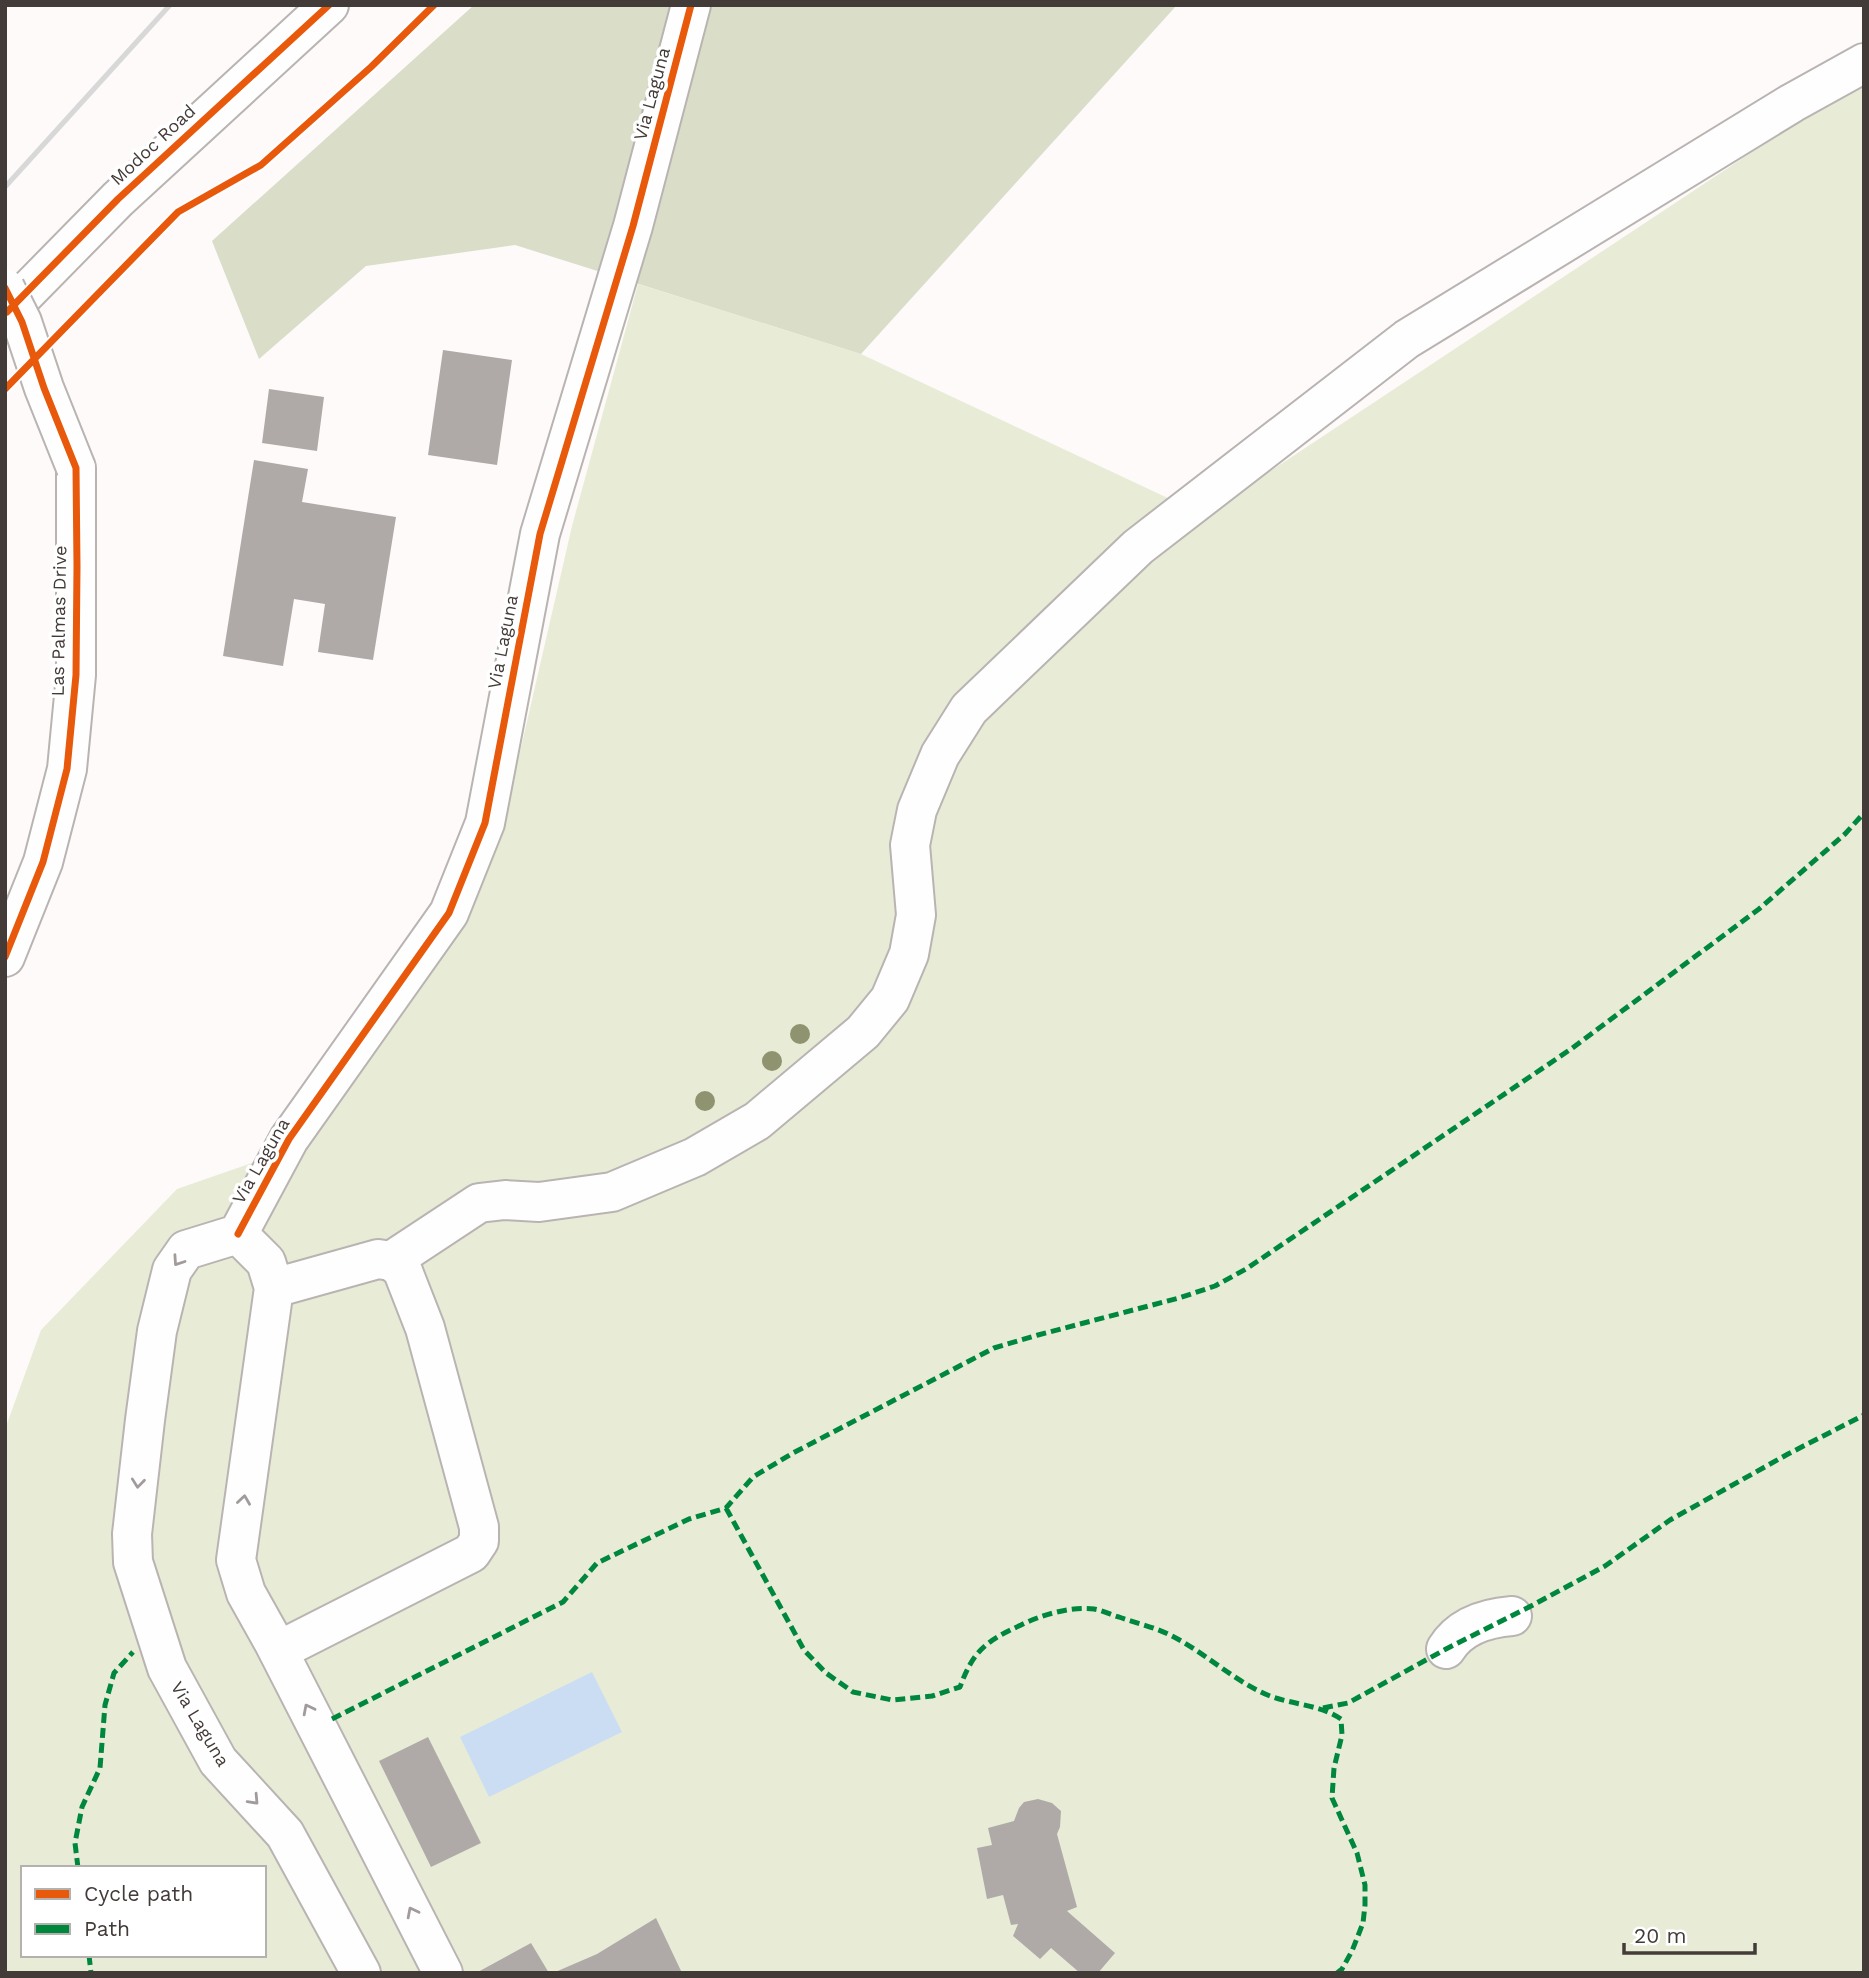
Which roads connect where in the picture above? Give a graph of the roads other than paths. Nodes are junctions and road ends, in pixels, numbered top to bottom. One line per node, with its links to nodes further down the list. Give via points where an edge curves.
1 (329, 5): 5 (street, Modoc Road, via 118,199)
2 (691, 5): 7 (street, Via Laguna, via 633,226 540,534 485,823 449,914 289,1139)
3 (1864, 63): 8 (street, via 1407,339 1139,547 969,709 940,755 917,810 909,845 916,915 909,954 890,999 863,1032 757,1121 695,1157 612,1192 539,1202 479,1203)
4 (5, 288): 6 (street, Las Palmas Drive, bridge, via 76,468 76,675 67,769 43,863)
5 (5, 314)
6 (5, 957)
7 (238, 1234): 9 (street, via 266,1262); 13 (street, Via Laguna, one-way to 13, via 186,1250 172,1270 157,1331 145,1420 133,1562 167,1668 205,1738 218,1761 285,1834)
8 (391, 1261): 9 (street, via 378,1259); 12 (street, via 402,1269 425,1328 479,1541 471,1553)
9 (274, 1288): 12 (street, one-way to 9, via 246,1593 236,1560)
10 (1512, 1616): 11 (street, via 1491,1618 1465,1630)
11 (1446, 1649)
12 (278, 1651): 14 (street, one-way to 12)
13 (361, 1973)
14 (443, 1973)

